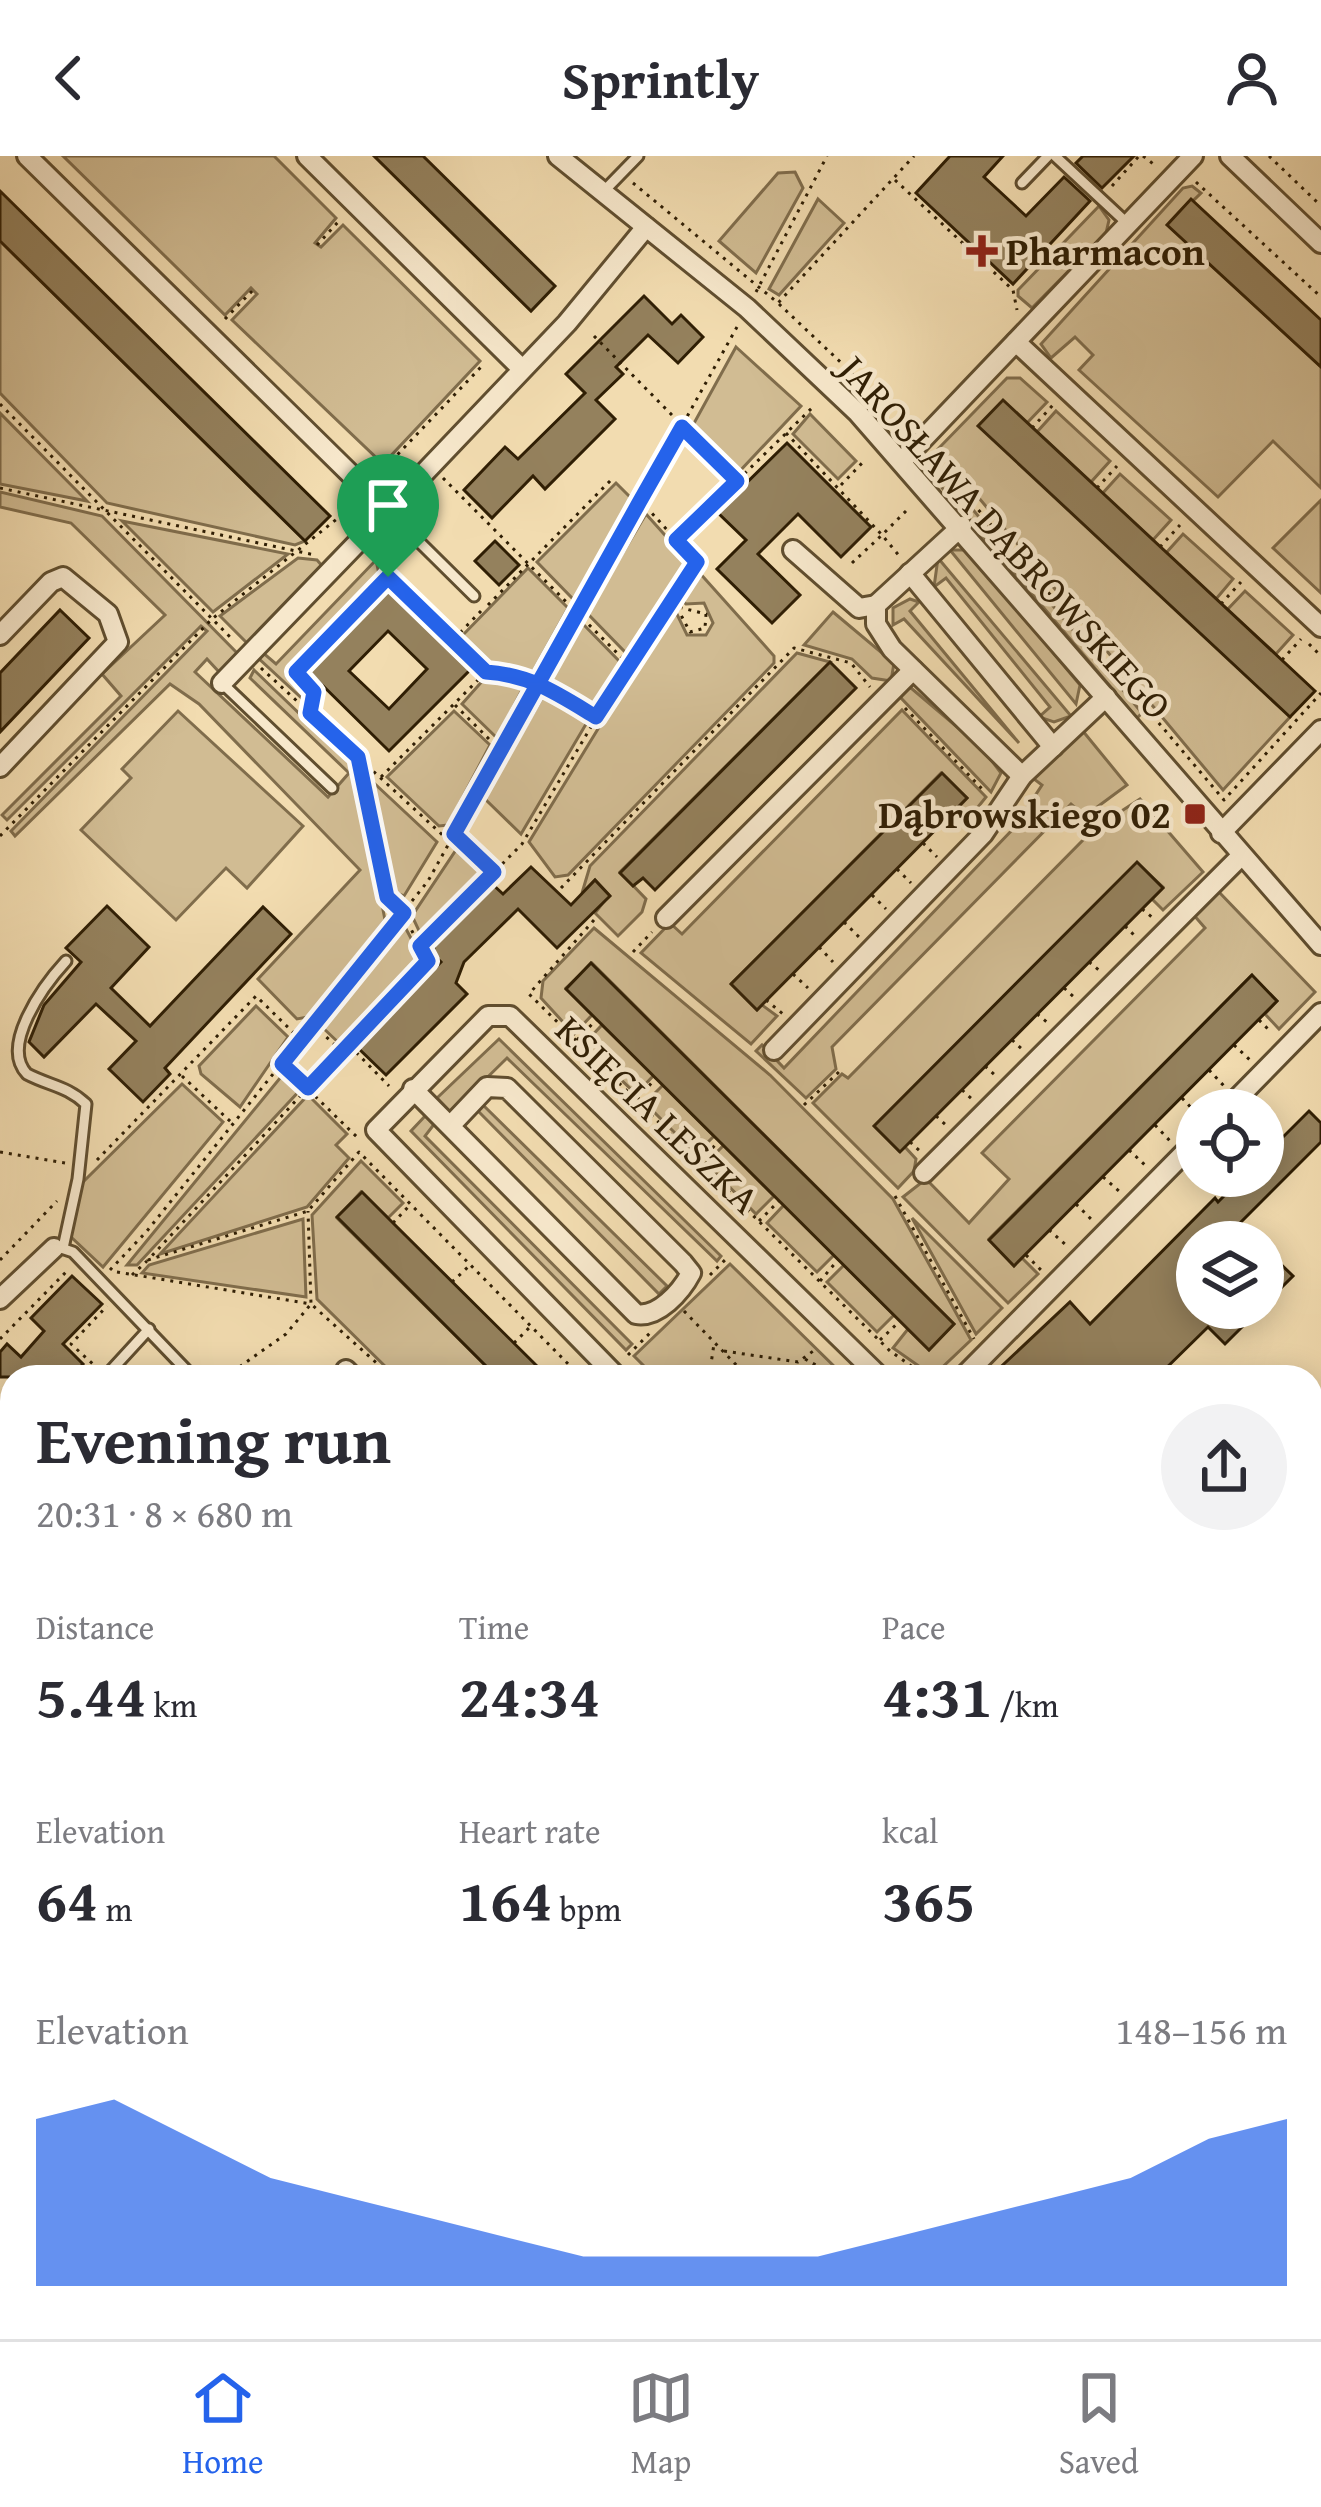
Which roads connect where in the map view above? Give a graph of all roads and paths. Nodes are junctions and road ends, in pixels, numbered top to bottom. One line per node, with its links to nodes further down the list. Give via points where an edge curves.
1 (27, 156): 56 (street)
2 (308, 156): 34 (street)
3 (558, 156): 17 (street, JAROSŁAWA DĄBROWSKIEGO)
4 (638, 156): 13 (lane)
5 (827, 156): 24 (path)
6 (914, 156): 14 (path)
7 (1052, 156): 15 (lane); 20 (lane)
8 (1141, 156): 12 (path); 16 (path)
9 (1230, 156): 22 (street)
10 (1269, 156): 18 (path)
11 (1191, 166): 20 (street); 26 (path)
12 (1162, 171)
13 (621, 173): 17 (lane); 24 (path)
14 (893, 178): 27 (path); 29 (path, via 1013,290)
15 (1022, 183)
16 (1109, 189)
17 (603, 192): 21 (street, JAROSŁAWA DĄBROWSKIEGO)
18 (1317, 202)
19 (339, 221): 23 (path)
20 (1128, 224): 32 (street)
21 (646, 227): 28 (street, JAROSŁAWA DĄBROWSKIEGO); 34 (street)
22 (1321, 243)
23 (317, 244)
24 (760, 284): 27 (path); 28 (path)
25 (254, 290): 30 (path)
26 (1321, 297)
27 (778, 303): 40 (path)
28 (747, 308): 38 (path); 44 (street, JAROSŁAWA DĄBROWSKIEGO)
29 (1018, 314)
30 (218, 327)
31 (595, 336): 38 (path)
32 (1016, 342): 44 (street); 78 (street)
33 (481, 367): 48 (path)
34 (522, 370): 56 (street)
35 (0, 404): 55 (path)
36 (813, 407): 41 (path)
37 (1061, 410): 39 (path, via 1054,404)
38 (682, 427): 49 (path); 53 (path)
39 (1032, 428)
40 (912, 430)
41 (786, 434): 49 (path); 50 (path)
42 (929, 452): 89 (path, via 1224,800)
43 (865, 460): 50 (path)
44 (903, 460): 58 (street, JAROSŁAWA DĄBROWSKIEGO)
45 (1119, 464): 52 (path)
46 (435, 470): 66 (path)
47 (612, 479): 66 (path)
48 (373, 481)
49 (737, 481): 61 (path)
50 (838, 487): 59 (path)
51 (0, 488): 55 (path)
52 (1097, 488)
53 (640, 500): 61 (path); 76 (path)
54 (908, 508): 59 (path)
55 (104, 509): 64 (path); 77 (path)
56 (388, 511): 60 (street); 71 (lane)
57 (1181, 524): 62 (path)
58 (962, 526): 68 (street); 90 (street, JAROSŁAWA DĄBROWSKIEGO)
59 (882, 535): 67 (path)
60 (364, 538): 64 (path, via 357,530 365,511 357,502); 69 (path, via 387,562); 81 (street)
61 (676, 540): 72 (path, via 697,562)
62 (1160, 547)
63 (793, 550): 74 (street, via 859,608)
64 (299, 551): 65 (path); 77 (path)
65 (328, 558)
66 (529, 563): 76 (path); 80 (path)
67 (851, 563)
68 (910, 573): 74 (street); 97 (street)
69 (388, 577): 80 (path); 94 (path, via 296,672 314,692)
70 (1242, 580): 73 (path)
71 (474, 596)
72 (672, 599): 75 (path); 84 (path)
73 (1221, 604)
74 (877, 605): 85 (street, via 876,624)
75 (682, 608): 75 (path, via 691,632 705,628 706,614)
76 (578, 611): 84 (path); 87 (path)
77 (212, 619): 81 (path); 109 (path)
78 (1321, 627)
79 (0, 634): 100 (street, via 63,577 108,614 118,643)
80 (453, 640): 86 (path)
81 (249, 656): 88 (street); 94 (path)
82 (1321, 656): 83 (path, via 1303,638)
83 (1282, 660)
84 (628, 664): 95 (path)
85 (913, 670): 101 (street); 122 (street)
86 (486, 672): 87 (path); 93 (path)
87 (539, 682): 95 (path); 98 (path)
88 (222, 683): 103 (lane)
89 (1321, 693)
90 (1106, 697): 97 (street); 107 (street, JAROSŁAWA DĄBROWSKIEGO)
91 (896, 698): 104 (path)
92 (868, 702): 117 (path, via 870,684 851,663 794,648)
93 (454, 704): 98 (path); 102 (path)
94 (310, 713): 99 (path)
95 (596, 717): 115 (path, via 522,844)
96 (1321, 730): 107 (street)
97 (1053, 747): 101 (street)
98 (501, 751): 108 (path)
99 (358, 757): 102 (path); 121 (path, via 387,897)
100 (0, 767)
101 (1022, 776): 155 (street, via 983,834)
102 (380, 778): 110 (path)
103 (332, 788)
104 (991, 798)
105 (949, 816): 106 (path)
106 (964, 832)
107 (1221, 833): 112 (street, JAROSŁAWA DĄBROWSKIEGO)
108 (454, 834): 110 (path); 115 (path)
109 (0, 836)
110 (450, 842): 121 (path)
111 (923, 843): 113 (path)
112 (1240, 856): 129 (street, JAROSŁAWA DĄBROWSKIEGO); 186 (street)
113 (938, 858)
114 (897, 869): 116 (path)
115 (494, 872): 130 (path)
116 (913, 884)
117 (561, 888)
118 (872, 895): 120 (path)
119 (1142, 909): 125 (path)
120 (887, 911)
121 (404, 913): 130 (path); 147 (path)
122 (666, 918): 132 (path)
123 (594, 920): 152 (path, via 529,994)
124 (844, 922): 127 (path)
125 (1158, 924)
126 (1125, 926): 128 (path)
127 (861, 938)
128 (1140, 941)
129 (1321, 945)
130 (420, 946): 153 (path, via 428,961)
131 (819, 947): 135 (path)
132 (633, 952)
133 (66, 962): 184 (lane, via 10,1022 8,1042 23,1073 68,1087 86,1104)
134 (1089, 962): 137 (path)
135 (835, 964)
136 (793, 974): 139 (path)
137 (1105, 976)
138 (1064, 988): 141 (path)
139 (810, 989)
140 (766, 1000): 144 (path)
141 (1080, 1002)
142 (1321, 1013): 166 (street)
143 (1037, 1014): 148 (path)
144 (784, 1015)
145 (597, 1019): 152 (path)
146 (1259, 1020): 149 (path)
147 (314, 1024): 150 (path); 156 (path)
148 (1054, 1029)
149 (1276, 1037)
150 (301, 1040): 159 (path); 162 (path, via 256,996)
151 (1012, 1040): 157 (path)
152 (576, 1041): 169 (path)
153 (349, 1044): 156 (path); 167 (path)
154 (1234, 1045): 158 (path)
155 (774, 1050)
156 (342, 1051): 164 (path)
157 (1028, 1054)
158 (1251, 1062)
159 (282, 1064): 164 (path); 173 (path)
160 (841, 1070): 170 (path)
161 (1209, 1070): 165 (path)
162 (180, 1074): 173 (path); 184 (path, via 90,1167)
163 (656, 1078): 169 (path)
164 (308, 1088): 181 (path, via 365,1146); 203 (path)
165 (1226, 1088)
166 (1247, 1089)
167 (404, 1090): 175 (street); 232 (street, KSIĘCIA LESZKA, via 376,1130); 236 (street, KSIĘCIA LESZKA, via 488,1016 510,1016)
168 (962, 1090): 171 (path)
169 (636, 1100): 183 (path)
170 (805, 1105)
171 (978, 1105)
172 (936, 1116): 176 (path)
173 (233, 1124): 208 (path, via 109,1271)
174 (1155, 1125): 178 (path)
175 (450, 1126): 175 (street, via 636,1314 653,1313 685,1284 691,1273 683,1263 507,1088 487,1087)
176 (951, 1131)
177 (719, 1141): 183 (path)
178 (1172, 1142)
179 (1129, 1150): 185 (path)
180 (0, 1152): 184 (path)
181 (359, 1152): 193 (path); 194 (path)
182 (1176, 1161): 238 (street)
183 (699, 1162): 195 (path)
184 (80, 1165): 188 (lane)
185 (1147, 1167)
186 (924, 1173)
187 (1103, 1177): 189 (path)
188 (78, 1179): 200 (lane); 202 (path)
189 (1121, 1193)
190 (895, 1196): 220 (path)
191 (779, 1201): 195 (path)
192 (1076, 1204): 196 (path)
193 (411, 1205): 197 (path); 205 (path)
194 (308, 1211): 203 (path); 213 (path)
195 (759, 1221): 209 (path)
196 (1094, 1221)
197 (393, 1223)
198 (1049, 1230): 199 (path)
199 (1068, 1247)
200 (59, 1248): 211 (street); 217 (lane)
201 (1025, 1255): 207 (path)
202 (0, 1260)
203 (148, 1260): 208 (path)
204 (838, 1260): 209 (path)
205 (470, 1265): 210 (path); 216 (path)
206 (72, 1266): 218 (path)
207 (1043, 1272)
208 (132, 1275): 213 (path)
209 (820, 1281): 219 (path)
210 (452, 1282)
211 (0, 1299)
212 (110, 1303): 226 (path, via 71,1344)
213 (311, 1304): 229 (path); 230 (path)
214 (679, 1306): 221 (path)
215 (900, 1321): 219 (path)
216 (530, 1327): 222 (path); 231 (path)
217 (149, 1329): 227 (lane); 228 (lane)
218 (0, 1340)
219 (880, 1340): 237 (path)
220 (975, 1340)
221 (714, 1342): 224 (path); 233 (path)
222 (514, 1343)
223 (816, 1348): 225 (path)
224 (722, 1351): 225 (path); 234 (path)
225 (803, 1358): 235 (path)
226 (94, 1365)
227 (116, 1365)
228 (183, 1365)
229 (242, 1365)
230 (379, 1365)
231 (569, 1365)
232 (605, 1365)
233 (711, 1365)
234 (734, 1365)
235 (816, 1365)
236 (868, 1365)
237 (912, 1365)
238 (982, 1365)

